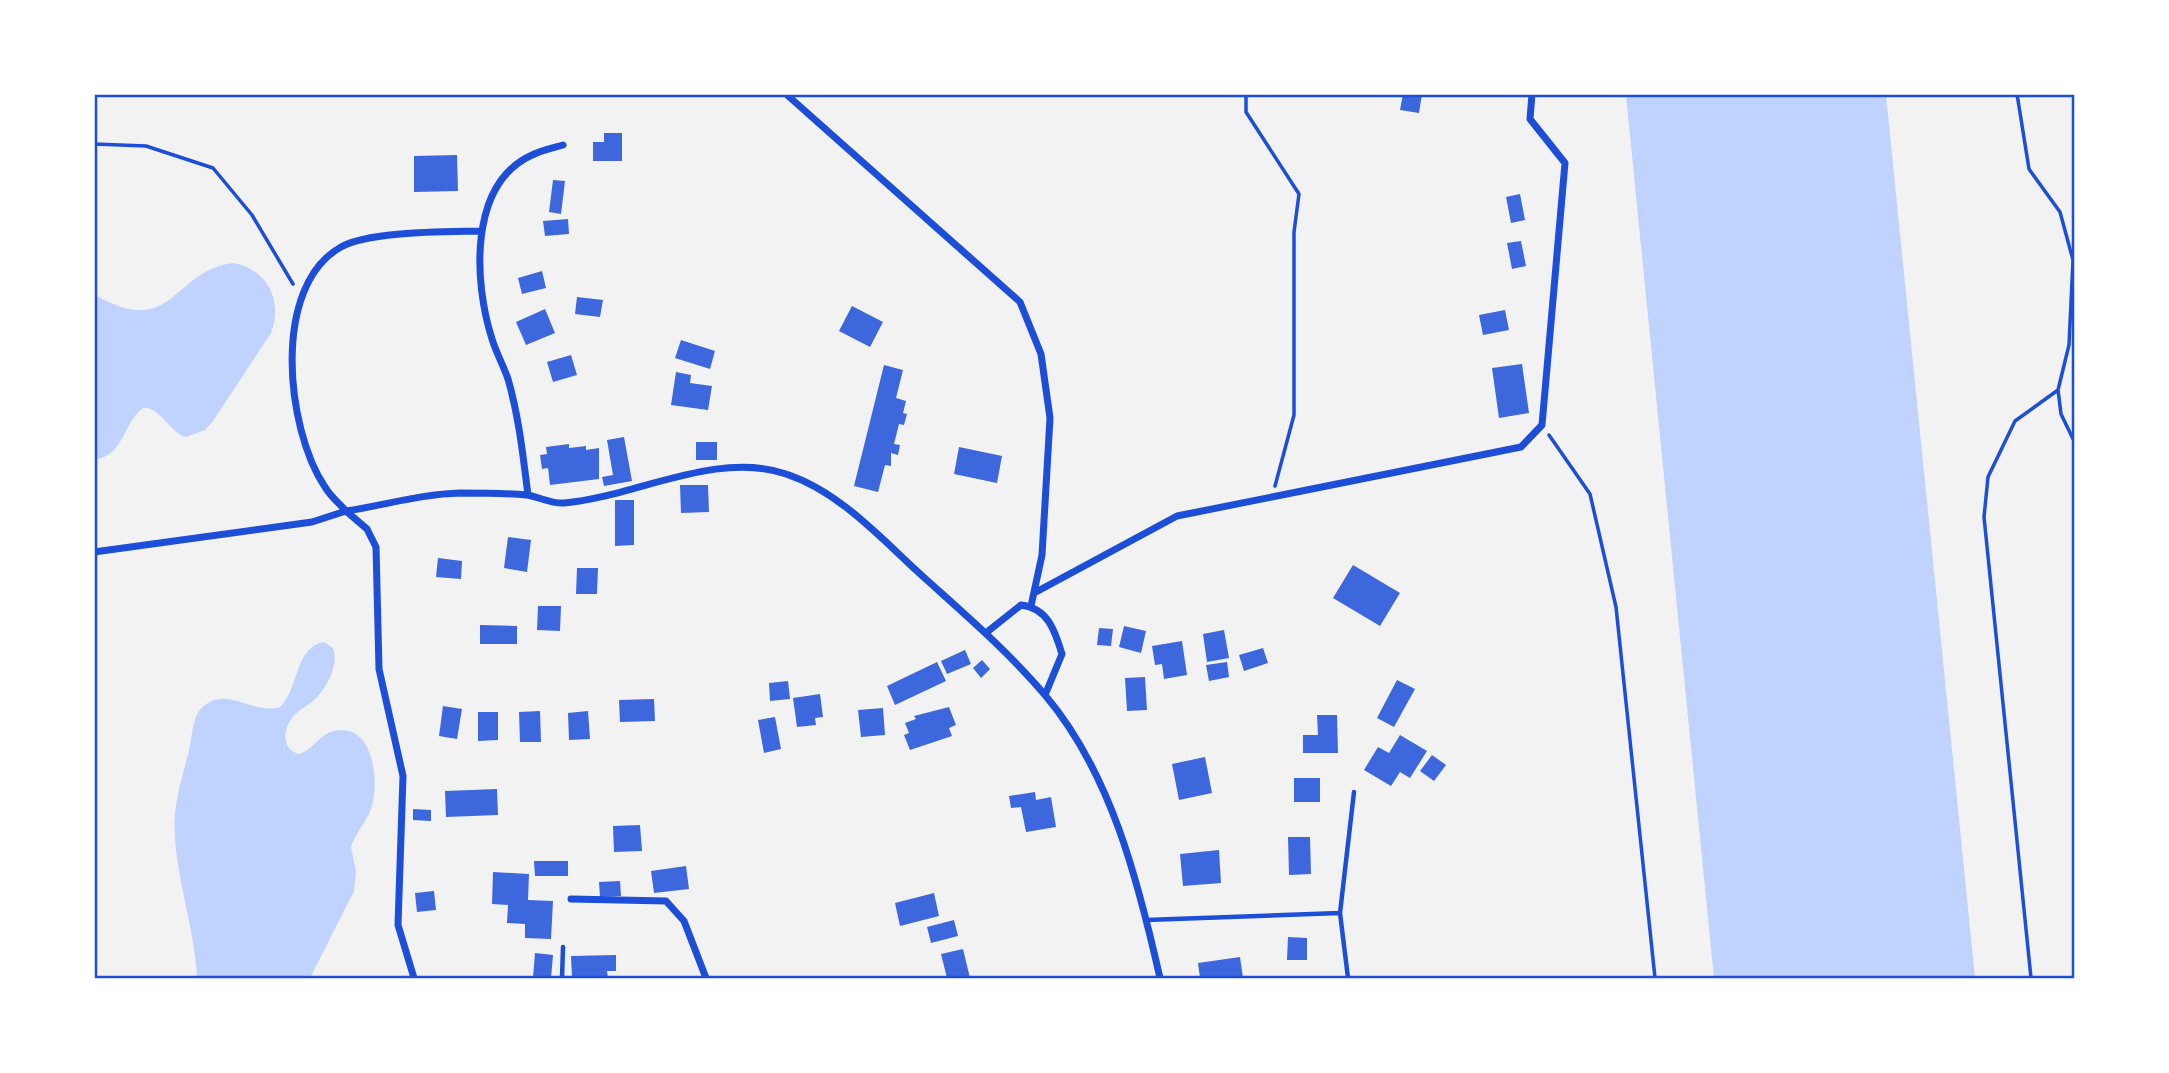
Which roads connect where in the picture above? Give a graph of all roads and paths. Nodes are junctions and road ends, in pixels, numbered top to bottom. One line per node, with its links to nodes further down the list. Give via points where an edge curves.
1 (786, 94): 16 (street, via 1020,302 1041,354 1050,418)
2 (1246, 94): 12 (path, via 1246,112 1298,194 1294,415)
3 (1532, 94): 10 (street, via 1530,119 1565,163)
4 (2017, 94): 9 (path, via 2029,169 2060,212 2073,260 2069,345)
5 (94, 144): 8 (path, via 146,146 213,168 252,215)
6 (563, 145): 7 (street, via 530,155 510,172 495,192)
7 (480, 231): 8 (street, via 377,238 344,245 321,260); 13 (street, via 481,289 491,338 508,379)
8 (301, 297): 14 (street, via 291,342 304,443 325,487)
9 (2058, 390): 11 (path, via 2061,414); 31 (path, via 2015,421 1988,477 1984,517)
10 (1542, 425): 12 (street, via 1521,447); 30 (path, via 1590,494 1616,607)
11 (2074, 441)
12 (1272, 494): 16 (street, via 1177,516)
13 (528, 495): 14 (street, via 423,495); 18 (street, via 560,503 591,500 694,472 750,468 785,474 828,494)
14 (346, 511): 15 (street, via 312,522); 25 (street, via 368,529 376,547 379,669 403,776 398,925)
15 (94, 552)
16 (1037, 592): 17 (street)
17 (1031, 606): 18 (street, via 1021,605); 19 (street, via 1046,616 1062,654)
18 (987, 632): 19 (street)
19 (1045, 695): 23 (street, via 1085,757 1119,828)
20 (1354, 792): 22 (lane)
21 (571, 899): 27 (street, via 666,901 684,921)
22 (1340, 913): 23 (lane); 29 (lane)
23 (1146, 920): 28 (street)
24 (563, 947): 26 (lane)
25 (414, 978)
26 (562, 978)
27 (706, 978)
28 (1160, 978)
29 (1348, 978)
30 (1655, 978)
31 (2031, 978)

